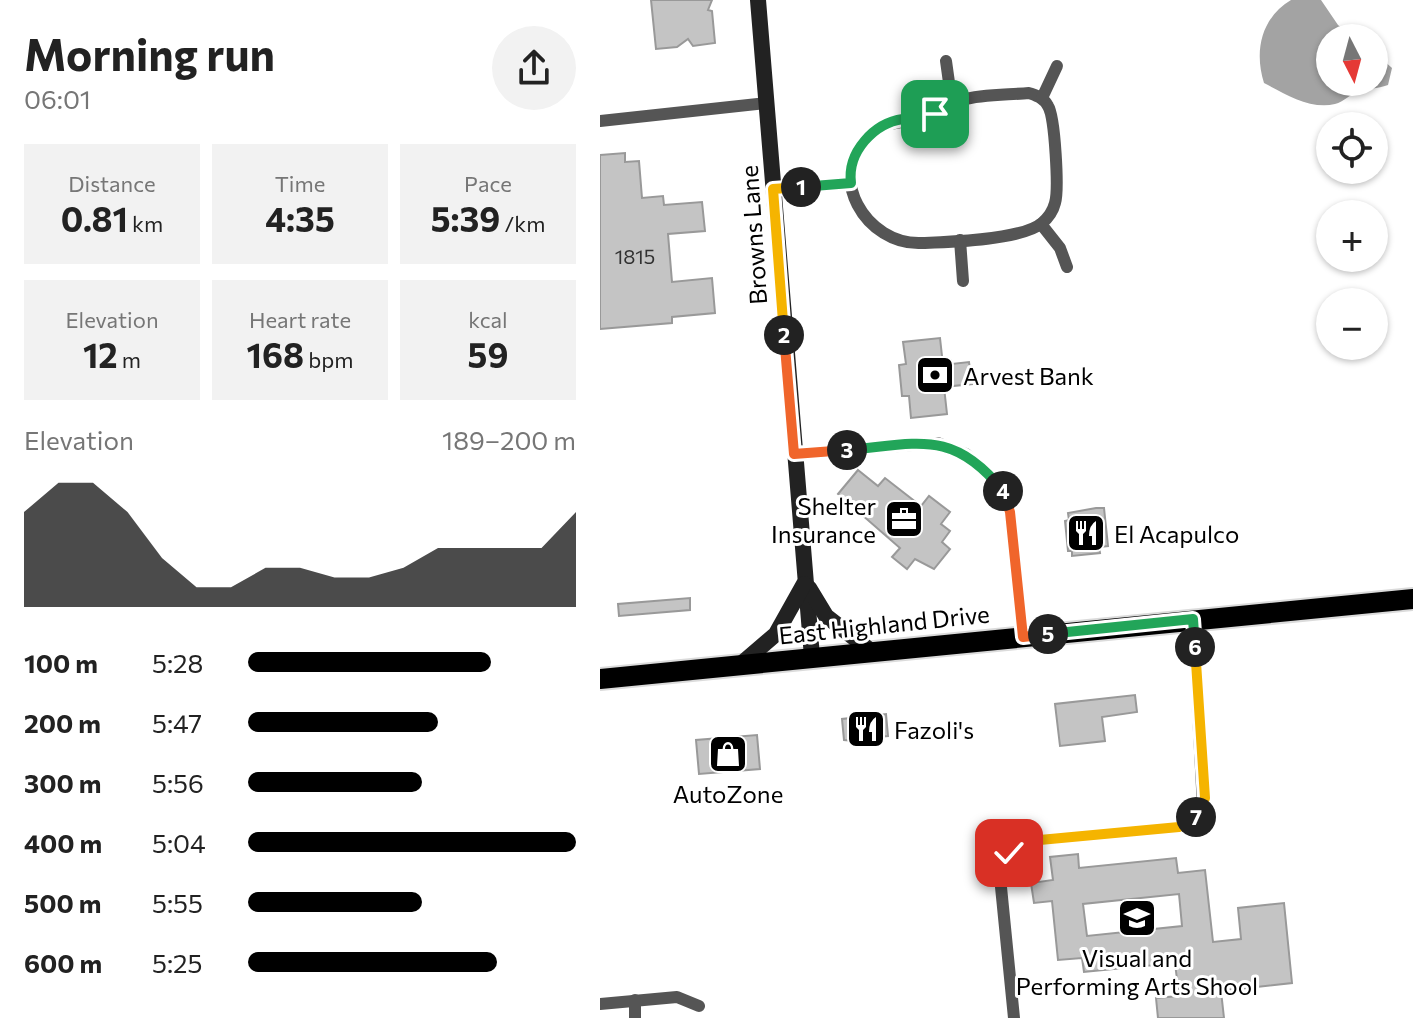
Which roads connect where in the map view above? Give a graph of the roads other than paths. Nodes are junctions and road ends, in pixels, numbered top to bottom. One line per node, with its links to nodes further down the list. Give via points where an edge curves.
1 (758, 0): 5 (street, Browns Lane)
2 (946, 61): 6 (street)
3 (1057, 66): 4 (street)
4 (1042, 98): 6 (street, via 1029,93); 10 (street, via 1051,111 1056,197)
5 (767, 103): 7 (street); 9 (street, Browns Lane)
6 (952, 104): 8 (street, via 928,117 891,122 872,133 852,163)
7 (600, 121)
8 (851, 183): 9 (street); 11 (street, via 862,215 889,237 912,244)
9 (773, 189): 14 (street, Browns Lane)
10 (1041, 224): 11 (street, via 1023,232); 12 (street)
11 (960, 240): 13 (street)
12 (1067, 267)
13 (963, 281)
14 (794, 454): 15 (street, Browns Lane); 18 (street, via 933,443 966,454 1008,500)
15 (805, 582): 19 (street, via 826,616); 20 (street, Browns Lane); 21 (street, via 776,634)
16 (1413, 599): 17 (main road, East Highland Drive)
17 (1193, 619): 18 (main road, East Highland Drive); 27 (street, via 1203,807 1179,827 1029,841 1009,853 1000,877)
18 (1023, 637): 19 (main road, East Highland Drive)
19 (871, 651): 20 (main road, East Highland Drive)
20 (812, 657): 21 (main road, East Highland Drive)
21 (741, 664): 22 (main road, East Highland Drive)
22 (600, 679)
23 (635, 1000): 24 (street); 25 (street, via 677,997); 26 (street)
24 (600, 1004)
25 (699, 1006)
26 (635, 1018)
27 (1014, 1018)

